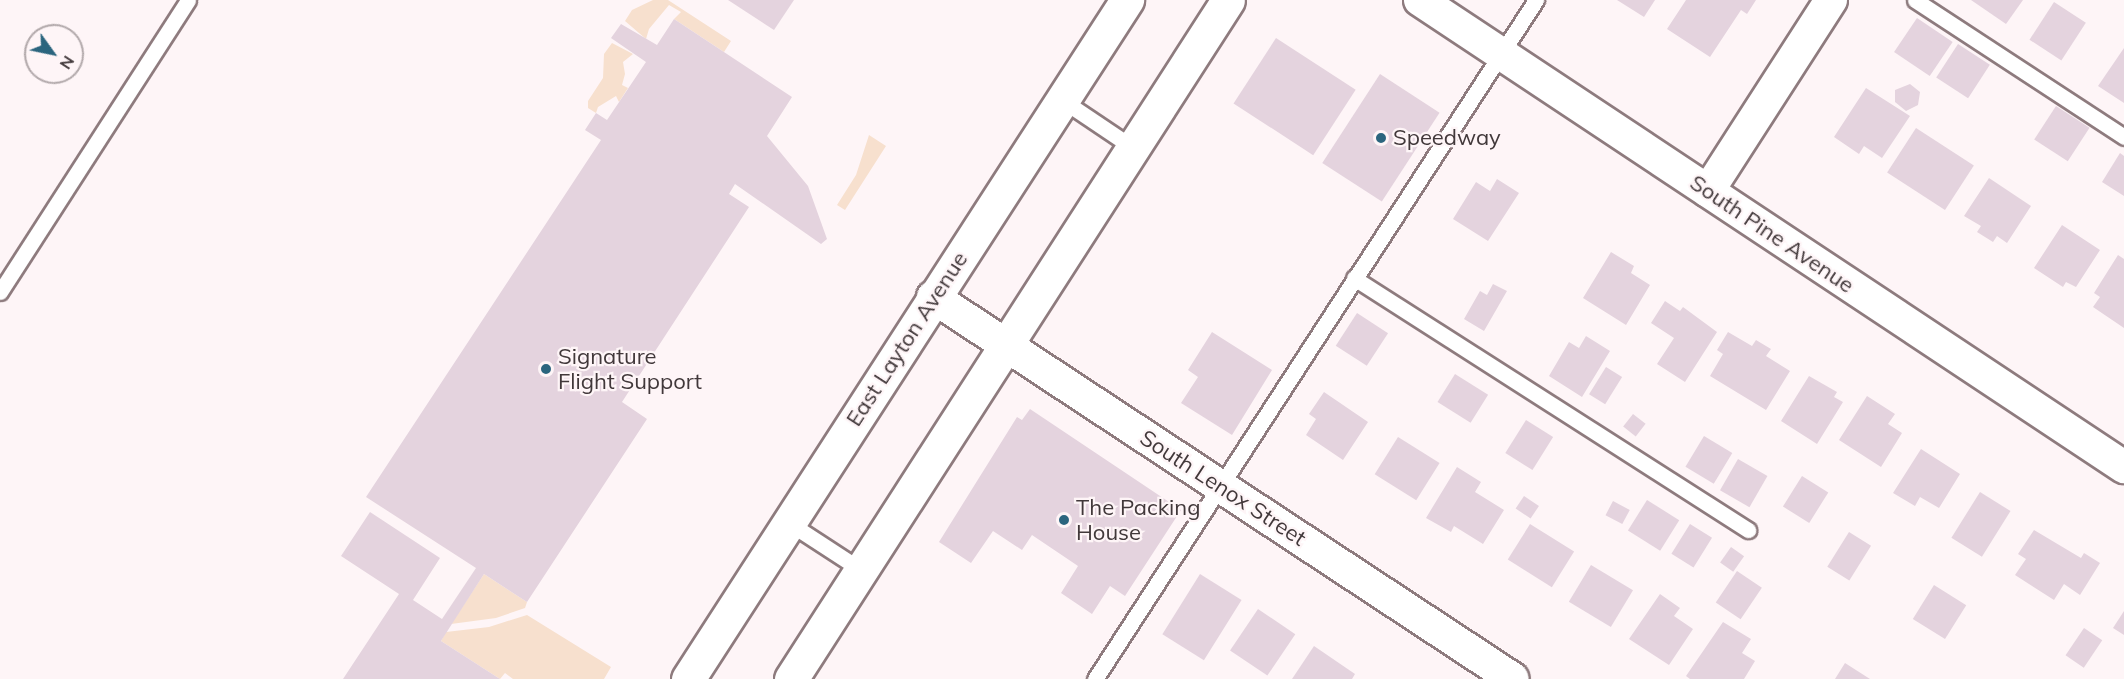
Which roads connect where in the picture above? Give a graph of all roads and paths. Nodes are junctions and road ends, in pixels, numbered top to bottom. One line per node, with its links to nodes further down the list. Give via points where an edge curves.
1 (188, 0): 14 (lane)
2 (1127, 0): 9 (main road, East Layton Avenue)
3 (1228, 0): 11 (main road)
4 (1420, 0): 8 (street, South Pine Avenue)
5 (1536, 0): 8 (lane)
6 (1831, 0): 12 (street)
7 (1915, 0): 10 (lane)
8 (1501, 54): 12 (street, South Pine Avenue); 13 (lane)
9 (1062, 100): 11 (lane); 15 (main road, East Layton Avenue)
10 (2124, 137)
11 (1132, 147): 16 (main road)
12 (1708, 191): 17 (street, South Pine Avenue)
13 (1354, 278): 18 (lane); 20 (lane)
14 (0, 292)
15 (933, 297): 16 (street, South Lenox Street); 19 (main road, East Layton Avenue)
16 (1006, 344): 18 (street, South Lenox Street); 21 (main road)
17 (2120, 456)
18 (1220, 486): 24 (lane); 25 (street, South Lenox Street)
19 (789, 523): 21 (lane); 22 (main road, East Layton Avenue)
20 (1748, 530)
21 (861, 570): 23 (main road)
22 (688, 679)
23 (791, 679)
24 (1095, 679)
25 (1513, 679)

